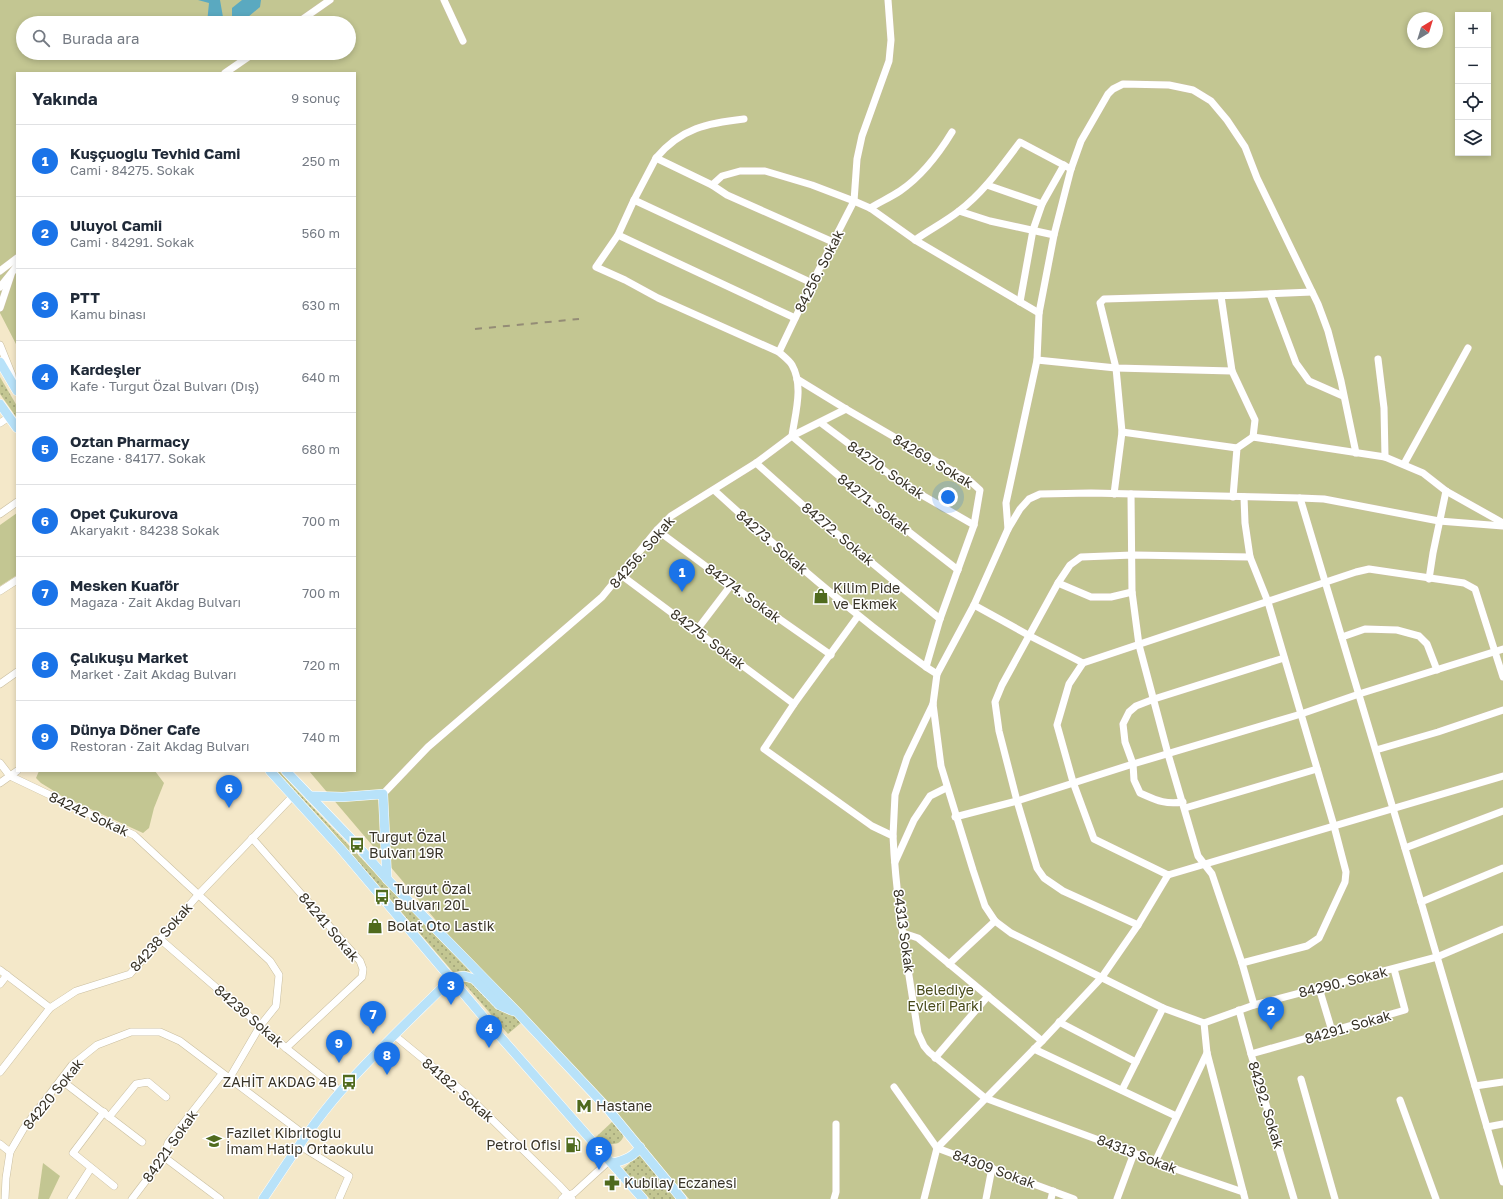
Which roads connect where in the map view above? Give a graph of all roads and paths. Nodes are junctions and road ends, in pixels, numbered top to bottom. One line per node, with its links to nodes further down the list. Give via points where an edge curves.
1 (330, 0): 4 (street)
2 (444, 0): 5 (street)
3 (888, 0): 16 (street, via 891,40 889,61 862,136 857,159)
4 (307, 16)
5 (463, 41)
6 (244, 60): 7 (street)
7 (226, 72)
8 (744, 119): 10 (street, via 715,123 687,133 666,146)
9 (952, 132): 18 (street, via 926,168 900,190)
10 (656, 158): 13 (street); 15 (street)
11 (1064, 165): 12 (street); 14 (street, via 1020,142); 17 (street)
12 (1072, 169): 21 (street); 31 (street, via 1081,141 1105,97 1113,89 1130,83 1169,85 1193,90 1211,101 1245,147)
13 (712, 185): 16 (street, via 722,176 740,170 765,171 812,184); 24 (street, via 727,195)
14 (987, 185): 17 (street); 19 (street)
15 (634, 200): 22 (street); 29 (street)
16 (854, 201): 18 (street); 24 (street, 84256. Sokak)
17 (1042, 204): 20 (street)
18 (870, 208): 23 (street)
19 (959, 211): 20 (street); 23 (street)
20 (1033, 230): 21 (street); 34 (street)
21 (1054, 235): 36 (street)
22 (618, 236): 37 (street); 40 (street, via 596,267)
23 (915, 240): 34 (street)
24 (833, 242): 29 (street, 84256. Sokak)
25 (16, 259): 27 (street)
26 (16, 268): 28 (street)
27 (0, 271)
28 (11, 275): 30 (street); 35 (street)
29 (812, 283): 37 (street, 84256. Sokak)
30 (0, 287)
31 (1312, 292): 32 (street); 48 (street, via 1328,331)
32 (1270, 294): 33 (street); 48 (street, via 1296,363 1309,381)
33 (1220, 296): 44 (street, via 1104,299 1100,303); 45 (street)
34 (1020, 302): 36 (street)
35 (0, 308)
36 (1039, 313): 42 (street)
37 (795, 318): 40 (street, 84256. Sokak)
38 (0, 345): 47 (street)
39 (1468, 348): 63 (street)
40 (779, 352): 46 (street, via 792,364)
41 (1378, 359): 61 (street, via 1384,408)
42 (1038, 360): 44 (street); 76 (street, via 1006,503)
43 (0, 362): 47 (main road)
44 (1116, 368): 45 (street); 56 (street)
45 (1232, 371): 58 (street, via 1255,420)
46 (797, 379): 50 (street, 84269. Sokak); 57 (street, via 797,407)
47 (15, 387)
48 (1343, 396): 60 (street)
49 (0, 404): 52 (main road)
50 (846, 409): 54 (street, 84256. Sokak); 74 (street, 84269. Sokak, via 980,490)
51 (0, 410): 52 (main road)
52 (9, 417): 53 (street); 55 (main road)
53 (0, 423)
54 (821, 423): 57 (street, 84256. Sokak); 74 (street, 84270. Sokak, via 901,483)
55 (16, 427)
56 (1122, 432): 59 (street); 66 (street)
57 (792, 436): 62 (street, 84256. Sokak); 80 (street, 84271. Sokak, via 859,493)
58 (1253, 437): 59 (street); 60 (street)
59 (1238, 448): 68 (street)
60 (1356, 453): 61 (street)
61 (1385, 457): 63 (street)
62 (756, 463): 64 (street, 84256. Sokak); 92 (street, 84272. Sokak)
63 (1404, 464): 65 (street, via 1423,473)
64 (714, 490): 77 (street, 84256. Sokak, via 671,516); 91 (street, 84273. Sokak)
65 (1446, 491): 73 (street); 75 (street)
66 (1114, 494): 67 (street); 76 (street, via 1040,494 1029,499 1020,508)
67 (1131, 494): 68 (street); 78 (street)
68 (1233, 497): 69 (street)
69 (1244, 498): 70 (street); 79 (street)
70 (1300, 498): 73 (street, via 1324,499); 84 (street)
71 (16, 503): 72 (street)
72 (0, 514)
73 (1439, 521): 75 (street); 82 (street)
74 (974, 525): 80 (street, 84269. Sokak)
75 (1503, 525)
76 (1008, 529): 90 (street)
77 (657, 530): 81 (street, 84256. Sokak); 86 (street, 84274. Sokak)
78 (1132, 555): 79 (street); 85 (street, via 1081,557 1070,565); 88 (street)
79 (1250, 556): 89 (street)
80 (958, 570): 92 (street, 84269. Sokak)
81 (621, 575): 93 (street, 84275. Sokak); 127 (street, 84256. Sokak, via 602,597 428,747)
82 (1429, 579): 84 (street, via 1369,570); 98 (street, via 1464,583 1475,589)
83 (16, 581): 87 (street)
84 (1326, 581): 89 (street); 95 (street)
85 (1058, 583): 88 (street, via 1091,597 1111,597); 94 (street)
86 (731, 585): 93 (street); 99 (street, 84274. Sokak)
87 (0, 591)
88 (1132, 592): 96 (street)
89 (1268, 602): 96 (street); 100 (street)
90 (974, 605): 94 (street); 105 (street)
91 (858, 616): 99 (street); 102 (street, 84273. Sokak)
92 (940, 620): 102 (street, 84269. Sokak)
93 (696, 631): 110 (street, 84275. Sokak)
94 (1030, 636): 101 (street); 130 (street, via 1002,684 995,702 999,731)
95 (1342, 637): 103 (street, via 1365,629 1397,630 1419,636 1427,644); 108 (street)
96 (1139, 645): 101 (street); 109 (street)
97 (1503, 649): 98 (street)
98 (1495, 651): 103 (street); 106 (street)
99 (831, 655): 110 (street)
100 (1284, 658): 109 (street); 113 (street)
101 (1083, 662): 124 (street, via 1069,684 1057,725)
102 (926, 667): 105 (street)
103 (1437, 670): 108 (street)
104 (16, 673): 107 (street)
105 (937, 674): 111 (street)
106 (1503, 678)
107 (0, 684)
108 (1359, 694): 113 (street); 114 (street)
109 (1154, 699): 115 (street); 117 (street, via 1136,706 1129,712 1123,724 1125,742)
110 (794, 704): 136 (street, via 764,749 872,826)
111 (933, 704): 126 (street); 136 (street, 84313 Sokak, via 907,758 895,795)
112 (1503, 710): 114 (street)
113 (1300, 714): 115 (street); 118 (street)
114 (1376, 750): 132 (street)
115 (1168, 754): 117 (street); 131 (street)
116 (0, 763): 122 (street)
117 (1133, 764): 124 (street); 131 (street, via 1134,780 1140,793 1159,802)
118 (1317, 769): 131 (street); 135 (street)
119 (16, 772): 122 (street)
120 (271, 772): 128 (main road)
121 (287, 772): 129 (main road)
122 (10, 776): 125 (street); 144 (street, 84242 Sokak, via 134,835)
123 (1503, 776): 132 (street)
124 (1073, 782): 130 (street); 142 (street, via 1094,838)
125 (0, 783)
126 (946, 788): 134 (street); 139 (street, via 930,796 914,820)
127 (383, 794): 129 (main road); 143 (main road)
128 (293, 796): 137 (street, 84238 Sokak); 158 (main road)
129 (310, 796): 143 (main road)
130 (1016, 801): 134 (street); 147 (street, via 1037,868 1044,878 1063,891)
131 (1184, 805): 140 (street, via 1198,856)
132 (1393, 809): 135 (street); 138 (street)
133 (1503, 811): 138 (street)
134 (955, 817): 146 (street, via 985,906)
135 (1334, 826): 140 (street); 152 (street, via 1346,877 1318,938 1307,946)
136 (893, 836): 139 (street, 84313 Sokak)
137 (252, 838): 144 (street, 84238 Sokak); 173 (street, 84241 Sokak, via 360,961 363,969 362,977)
138 (1405, 848): 145 (street)
139 (895, 864): 149 (street, 84313 Sokak)
140 (1203, 864): 142 (street); 152 (street, via 1212,874)
141 (1503, 868): 145 (street)
142 (1168, 875): 147 (street)
143 (387, 879): 166 (main road)
144 (198, 895): 150 (street, 84238 Sokak); 169 (street, 84242 Sokak, via 270,961 279,975 276,1006)
145 (1421, 902): 151 (street)
146 (995, 921): 153 (street); 157 (street, via 1011,933)
147 (1138, 925): 157 (street)
148 (1503, 929): 151 (street, 84290. Sokak)
149 (903, 933): 153 (street, via 918,938); 177 (street, 84313 Sokak, via 918,1033 924,1046)
150 (160, 939): 163 (street, 84238 Sokak, via 130,974 76,992); 169 (street, 84239 Sokak)
151 (1437, 957): 154 (street, 84290. Sokak); 185 (street)
152 (1242, 963): 162 (street)
153 (949, 964): 161 (street)
154 (1394, 969): 160 (street, 84290. Sokak); 170 (street, 84291. Sokak, via 1405,1010)
155 (0, 970): 156 (street)
156 (7, 976): 159 (street); 163 (street)
157 (1102, 977): 164 (street); 167 (street)
158 (452, 978): 166 (main road, via 464,976 474,979 499,1005); 171 (main road); 206 (main road)
159 (0, 984)
160 (1319, 988): 162 (street, 84290. Sokak); 170 (street)
161 (988, 996): 172 (street); 177 (street)
162 (1254, 1005): 165 (street, 84290. Sokak)
163 (50, 1008): 179 (street, 84238 Sokak)
164 (1163, 1008): 168 (street); 178 (street)
165 (1239, 1010): 168 (street, 84290. Sokak); 176 (street, 84292. Sokak)
166 (519, 1014): 201 (main road)
167 (1059, 1022): 172 (street); 178 (street)
168 (1204, 1023): 175 (street)
169 (260, 1026): 173 (street, 84239 Sokak); 181 (street, 84242 Sokak)
170 (1332, 1032): 176 (street, 84291. Sokak)
171 (394, 1035): 188 (main road); 215 (street, 84182. Sokak, via 466,1094)
172 (1042, 1041): 174 (street)
173 (286, 1048): 188 (street, 84239 Sokak)
174 (1034, 1049): 187 (street); 190 (street)
175 (1207, 1053): 193 (street); 214 (street)
176 (1251, 1054): 229 (street, 84292. Sokak)
177 (935, 1058): 190 (street, 84313 Sokak)
178 (1136, 1062): 187 (street)
179 (0, 1072)
180 (222, 1074): 181 (street, 84220 Sokak); 183 (street, 84220 Sokak, via 180,1041 160,1032 131,1032 97,1045 72,1065); 205 (street, 84221 Sokak, via 168,1143)
181 (229, 1079): 197 (street, 84220 Sokak)
182 (1301, 1079): 230 (street)
183 (61, 1080): 192 (street); 203 (street, 84220 Sokak, via 24,1128)
184 (1503, 1082): 185 (street)
185 (1475, 1086): 196 (street)
186 (894, 1087): 202 (street)
187 (1122, 1090): 193 (street)
188 (340, 1091): 197 (main road)
189 (166, 1097): 192 (street, via 148,1082 136,1084)
190 (985, 1098): 202 (street); 204 (street, 84313 Sokak)
191 (1400, 1100): 231 (street)
192 (107, 1115): 198 (street); 208 (street, via 73,1153)
193 (1176, 1116): 207 (street)
194 (836, 1124): 223 (street)
195 (1503, 1124): 196 (street)
196 (1487, 1127): 210 (street)
197 (306, 1136): 200 (main road)
198 (142, 1142)
199 (0, 1144): 203 (street)
200 (299, 1145): 219 (main road); 220 (street, via 350,1176)
201 (640, 1147): 206 (main road, via 624,1160); 222 (main road)
202 (937, 1148): 209 (street, 84309 Sokak); 224 (street)
203 (10, 1152): 213 (street, 84220 Sokak)
204 (1134, 1153): 207 (street, 84313 Sokak); 228 (street)
205 (164, 1157): 217 (street, 84221 Sokak); 218 (street)
206 (611, 1162): 215 (street); 221 (main road)
207 (1155, 1162): 214 (street, 84313 Sokak)
208 (92, 1168): 211 (street); 216 (street)
209 (992, 1168): 212 (street, 84309 Sokak); 225 (street)
210 (1503, 1182)
211 (114, 1186)
212 (1053, 1191): 226 (street); 227 (street, 84309 Sokak)
213 (3, 1194)
214 (1244, 1196)
215 (567, 1198)
216 (71, 1199)
217 (132, 1199)
218 (219, 1199)
219 (263, 1199)
220 (339, 1199)
221 (643, 1199)
222 (682, 1199)
223 (834, 1199)
224 (924, 1199)
225 (986, 1199)
226 (1051, 1199)
227 (1074, 1199)
228 (1117, 1199)
229 (1294, 1199)
230 (1335, 1199)
231 (1436, 1199)

